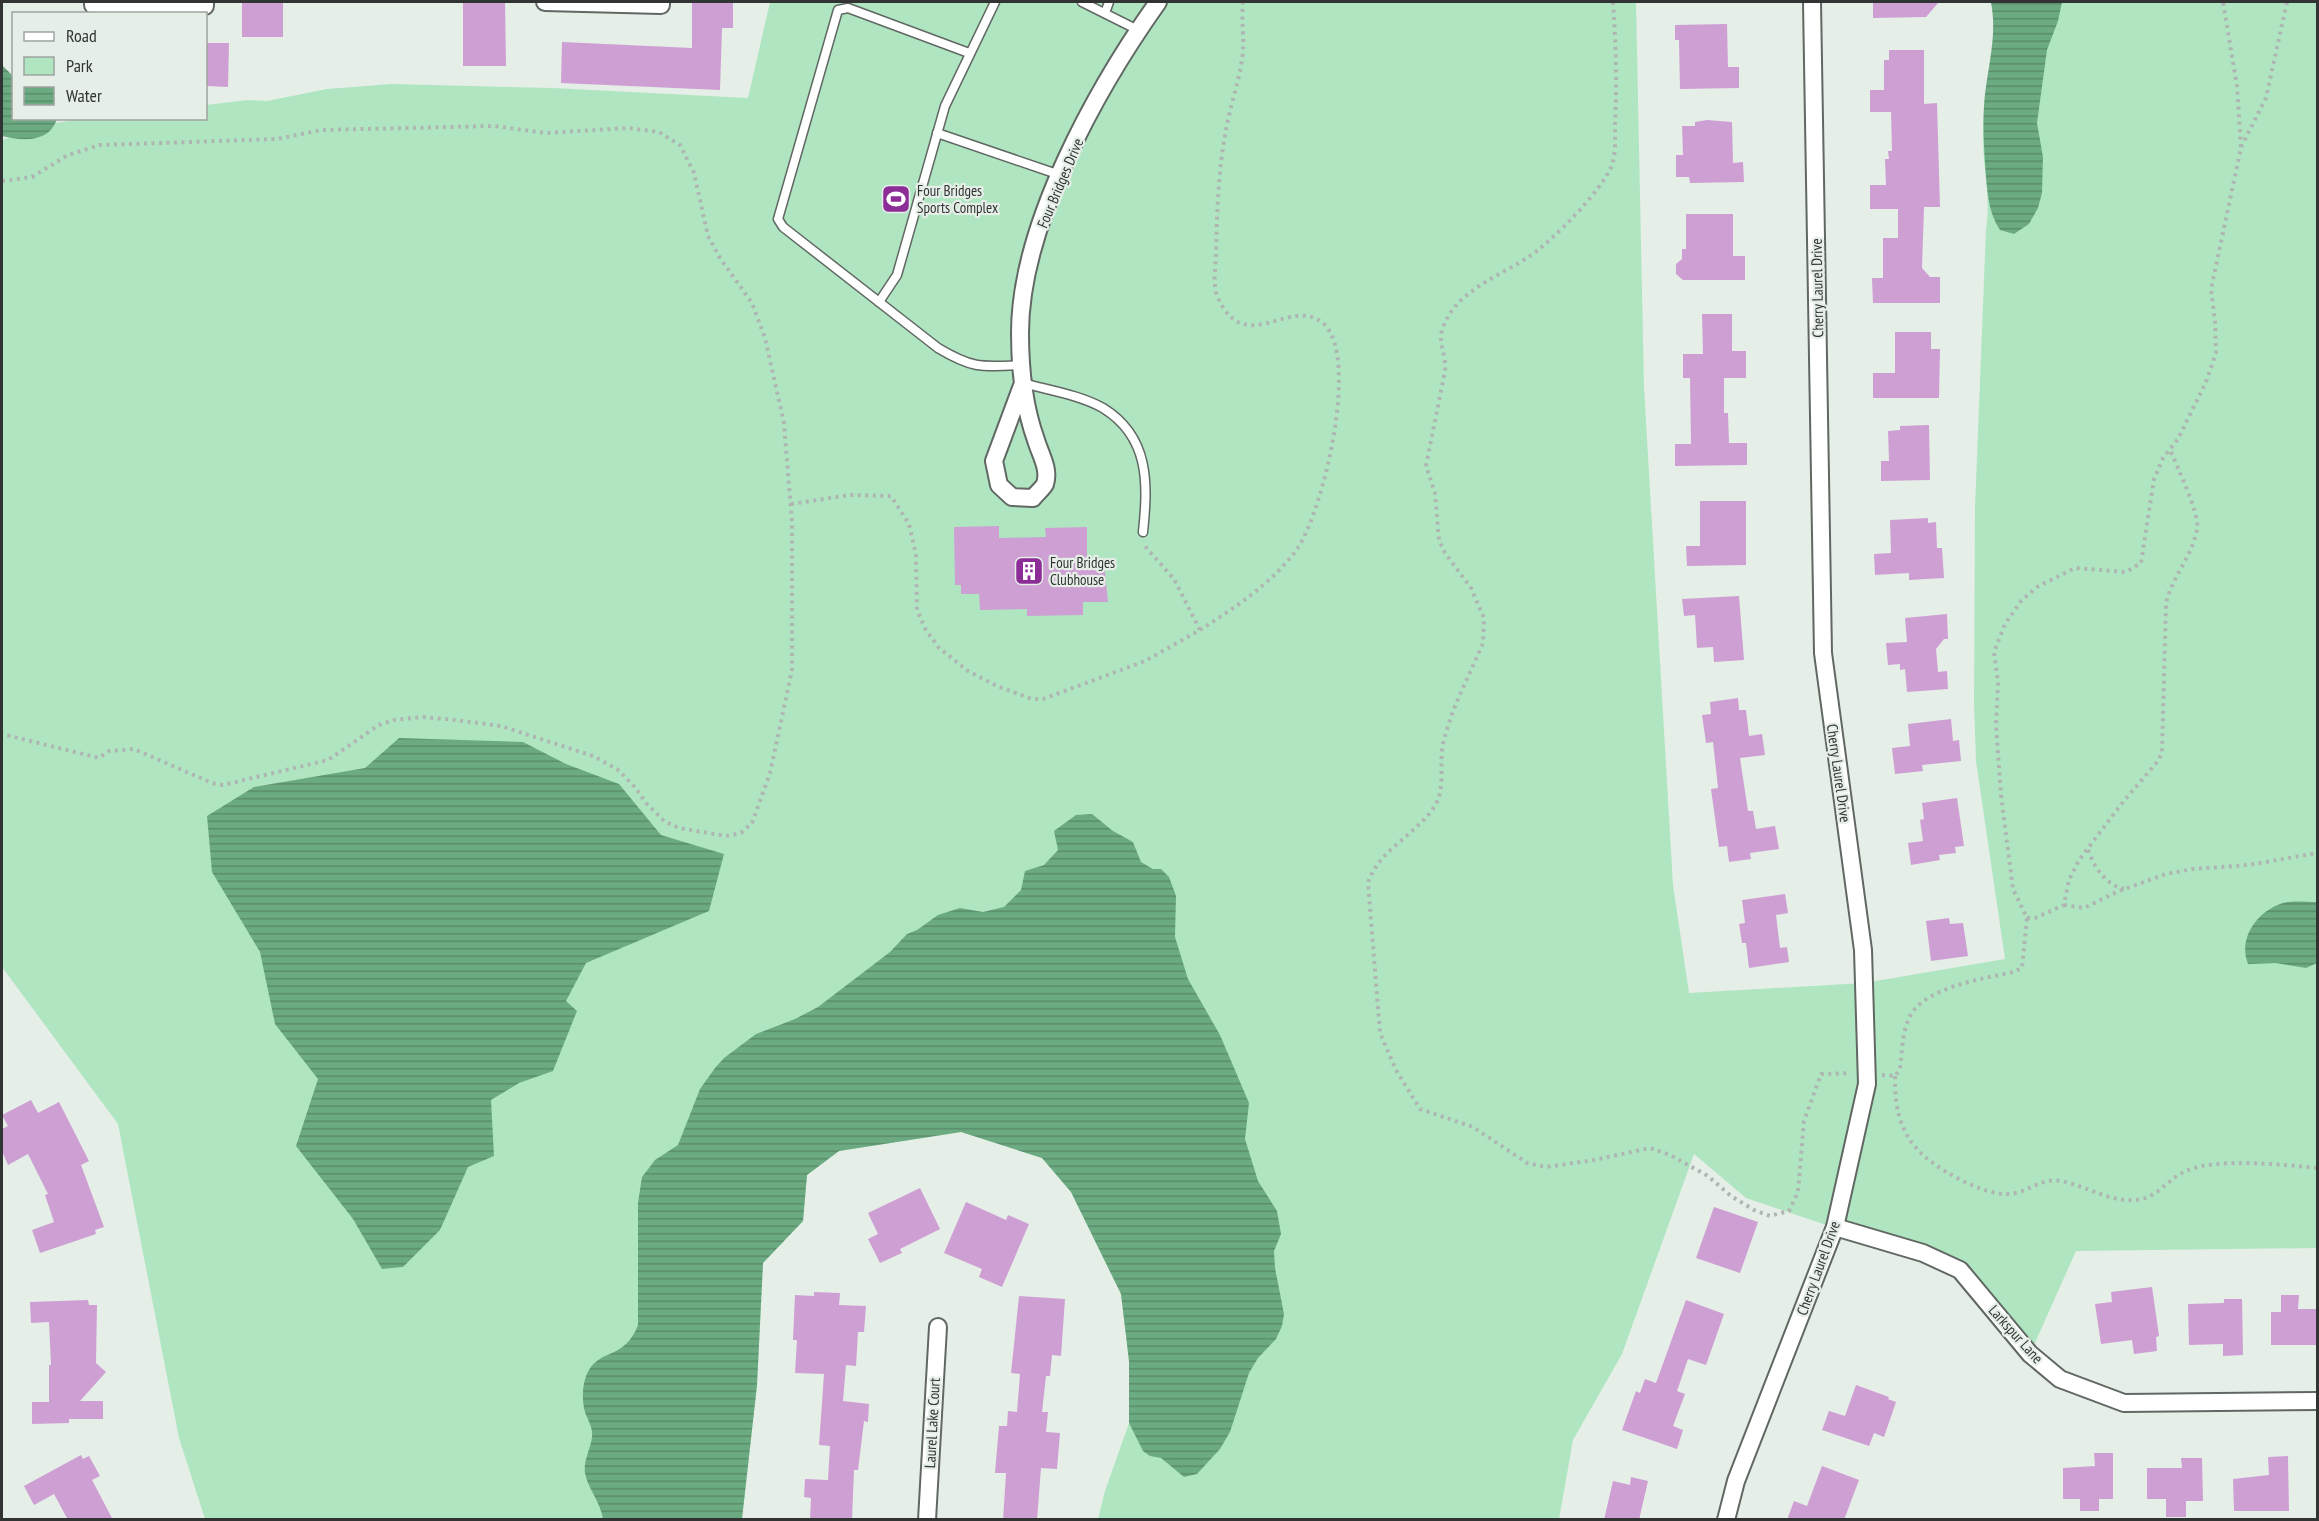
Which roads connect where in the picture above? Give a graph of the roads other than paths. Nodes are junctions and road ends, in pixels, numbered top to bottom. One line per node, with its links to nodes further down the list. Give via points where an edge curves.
1 (93, 2): 2 (street, via 205,6)
2 (205, 2)
3 (544, 2): 4 (street)
4 (661, 2)
5 (995, 2): 12 (lane)
6 (1082, 2): 10 (lane)
7 (1109, 2): 10 (lane)
8 (1158, 2): 11 (street, Four Bridges Drive)
9 (1812, 2): 19 (street, Cherry Laurel Drive, via 1823,653 1863,950 1867,1084)
10 (1105, 13): 11 (lane)
11 (1138, 30): 14 (street, Four Bridges Drive, via 1123,50)
12 (969, 53): 13 (lane); 15 (lane, via 848,8 838,10 778,219 783,227)
13 (937, 133): 14 (lane); 15 (lane, via 897,275)
14 (1060, 175): 16 (street, Four Bridges Drive, via 1029,258 1020,331)
15 (879, 302): 16 (lane, via 965,364)
16 (1022, 365): 17 (street, Four Bridges Drive)
17 (1023, 383): 17 (street, Four Bridges Drive, via 1035,438 1046,466 1045,484 1033,498 1012,497 999,485 994,461); 18 (lane, via 1103,408 1128,429 1144,461 1148,488)
18 (1143, 532)
19 (1835, 1227): 21 (street, Larkspur Lane, via 1923,1253 1960,1270 2030,1354 2060,1379 2124,1403); 23 (street, Cherry Laurel Drive, via 1736,1481)
20 (938, 1327): 22 (street, Laurel Lake Court)
21 (2318, 1401)
22 (927, 1520)
23 (1726, 1520)

